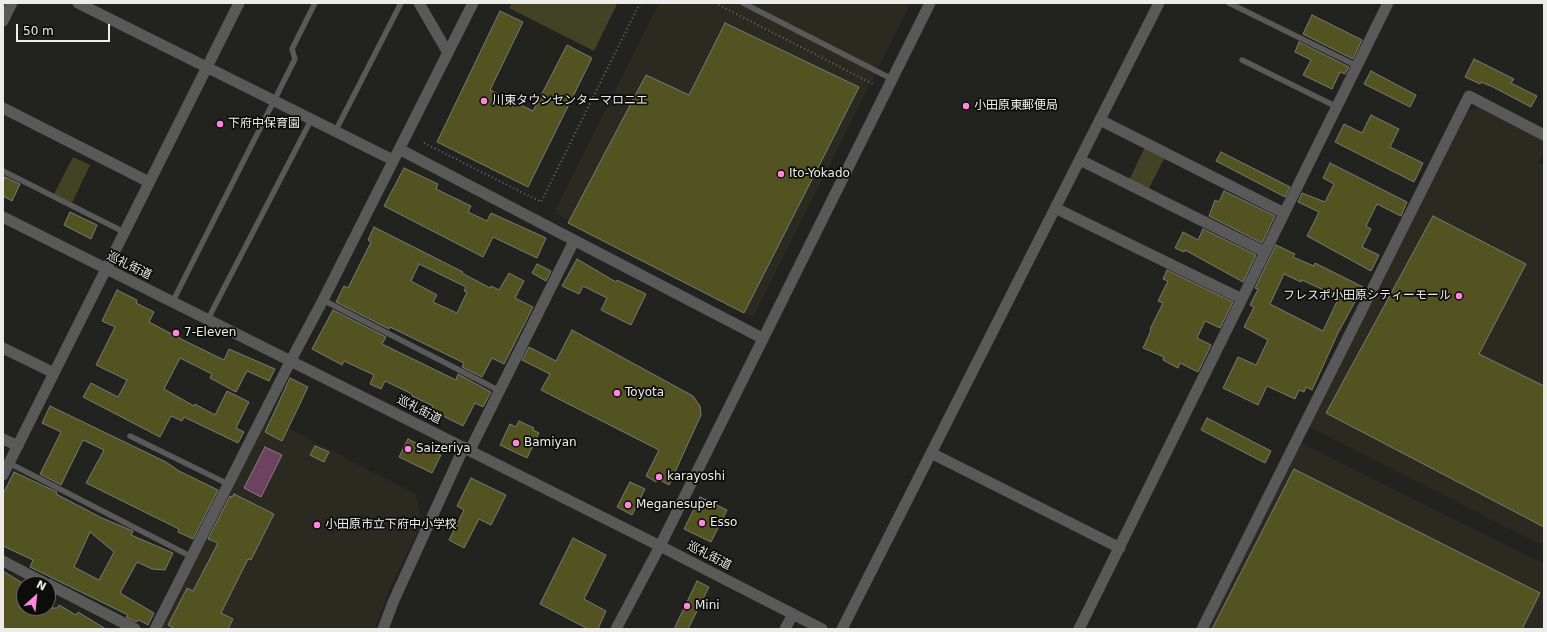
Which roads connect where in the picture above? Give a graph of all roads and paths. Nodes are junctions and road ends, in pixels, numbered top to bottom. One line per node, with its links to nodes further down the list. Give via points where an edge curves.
1 (12, 3): 15 (street)
2 (78, 3): 19 (street)
3 (239, 3): 19 (street)
4 (315, 3): 22 (lane, via 292,49 295,59)
5 (401, 3): 27 (lane)
6 (419, 3): 16 (street)
7 (473, 3): 16 (street)
8 (640, 3): 29 (path, via 541,202)
9 (715, 3): 21 (path, via 876,84 873,88)
10 (743, 3): 20 (lane)
11 (930, 3): 20 (street)
12 (1160, 3): 26 (street)
13 (1229, 3): 18 (lane)
14 (1388, 3): 18 (street)
15 (3, 20)
16 (448, 53): 30 (street)
17 (1242, 60): 23 (lane)
18 (1357, 66): 23 (street)
19 (207, 67): 22 (street); 34 (street)
20 (892, 79): 21 (street)
21 (885, 94): 46 (street)
22 (274, 101): 25 (street); 44 (lane)
23 (1337, 107): 36 (street)
24 (3, 108): 34 (street)
25 (312, 120): 27 (street); 45 (lane)
26 (1100, 120): 32 (street); 36 (street)
27 (335, 132): 31 (street)
28 (1544, 135): 74 (street, via 1469,96)
29 (424, 143)
30 (399, 150): 31 (street); 39 (street)
31 (393, 160): 43 (street)
32 (1080, 160): 35 (street); 40 (street)
33 (3, 171): 38 (lane)
34 (149, 182): 38 (street)
35 (1055, 208): 42 (street); 55 (street)
36 (1284, 213): 40 (street)
37 (3, 218): 41 (street, 巡礼街道)
38 (124, 232): 41 (street)
39 (574, 241): 46 (street); 50 (street)
40 (1265, 252): 42 (street)
41 (105, 269): 44 (street, 巡礼街道); 49 (street)
42 (1242, 299): 60 (street)
43 (323, 300): 48 (street); 50 (lane)
44 (173, 302): 45 (street, 巡礼街道)
45 (208, 319): 48 (street, 巡礼街道)
46 (762, 338): 59 (street)
47 (3, 348): 49 (street)
48 (291, 360): 54 (street, 巡礼街道); 58 (street)
49 (54, 373): 53 (street)
50 (498, 390): 54 (street)
51 (130, 436): 58 (lane)
52 (3, 439): 53 (street)
53 (18, 446): 56 (street)
54 (467, 449): 59 (street, 巡礼街道); 68 (street, via 394,600)
55 (931, 453): 60 (street); 72 (street)
56 (9, 462): 57 (street); 61 (lane)
57 (3, 475)
58 (228, 484): 61 (street)
59 (660, 546): 65 (street, 巡礼街道); 69 (street)
60 (1120, 548): 73 (street)
61 (192, 557): 67 (street)
62 (3, 561): 63 (street)
63 (32, 576)
64 (56, 588): 66 (street)
65 (793, 614): 70 (street); 71 (street, 巡礼街道)
66 (135, 629)
67 (155, 629)
68 (383, 629)
69 (616, 629)
70 (785, 629)
71 (822, 629)
72 (842, 629)
73 (1079, 629)
74 (1202, 629)

